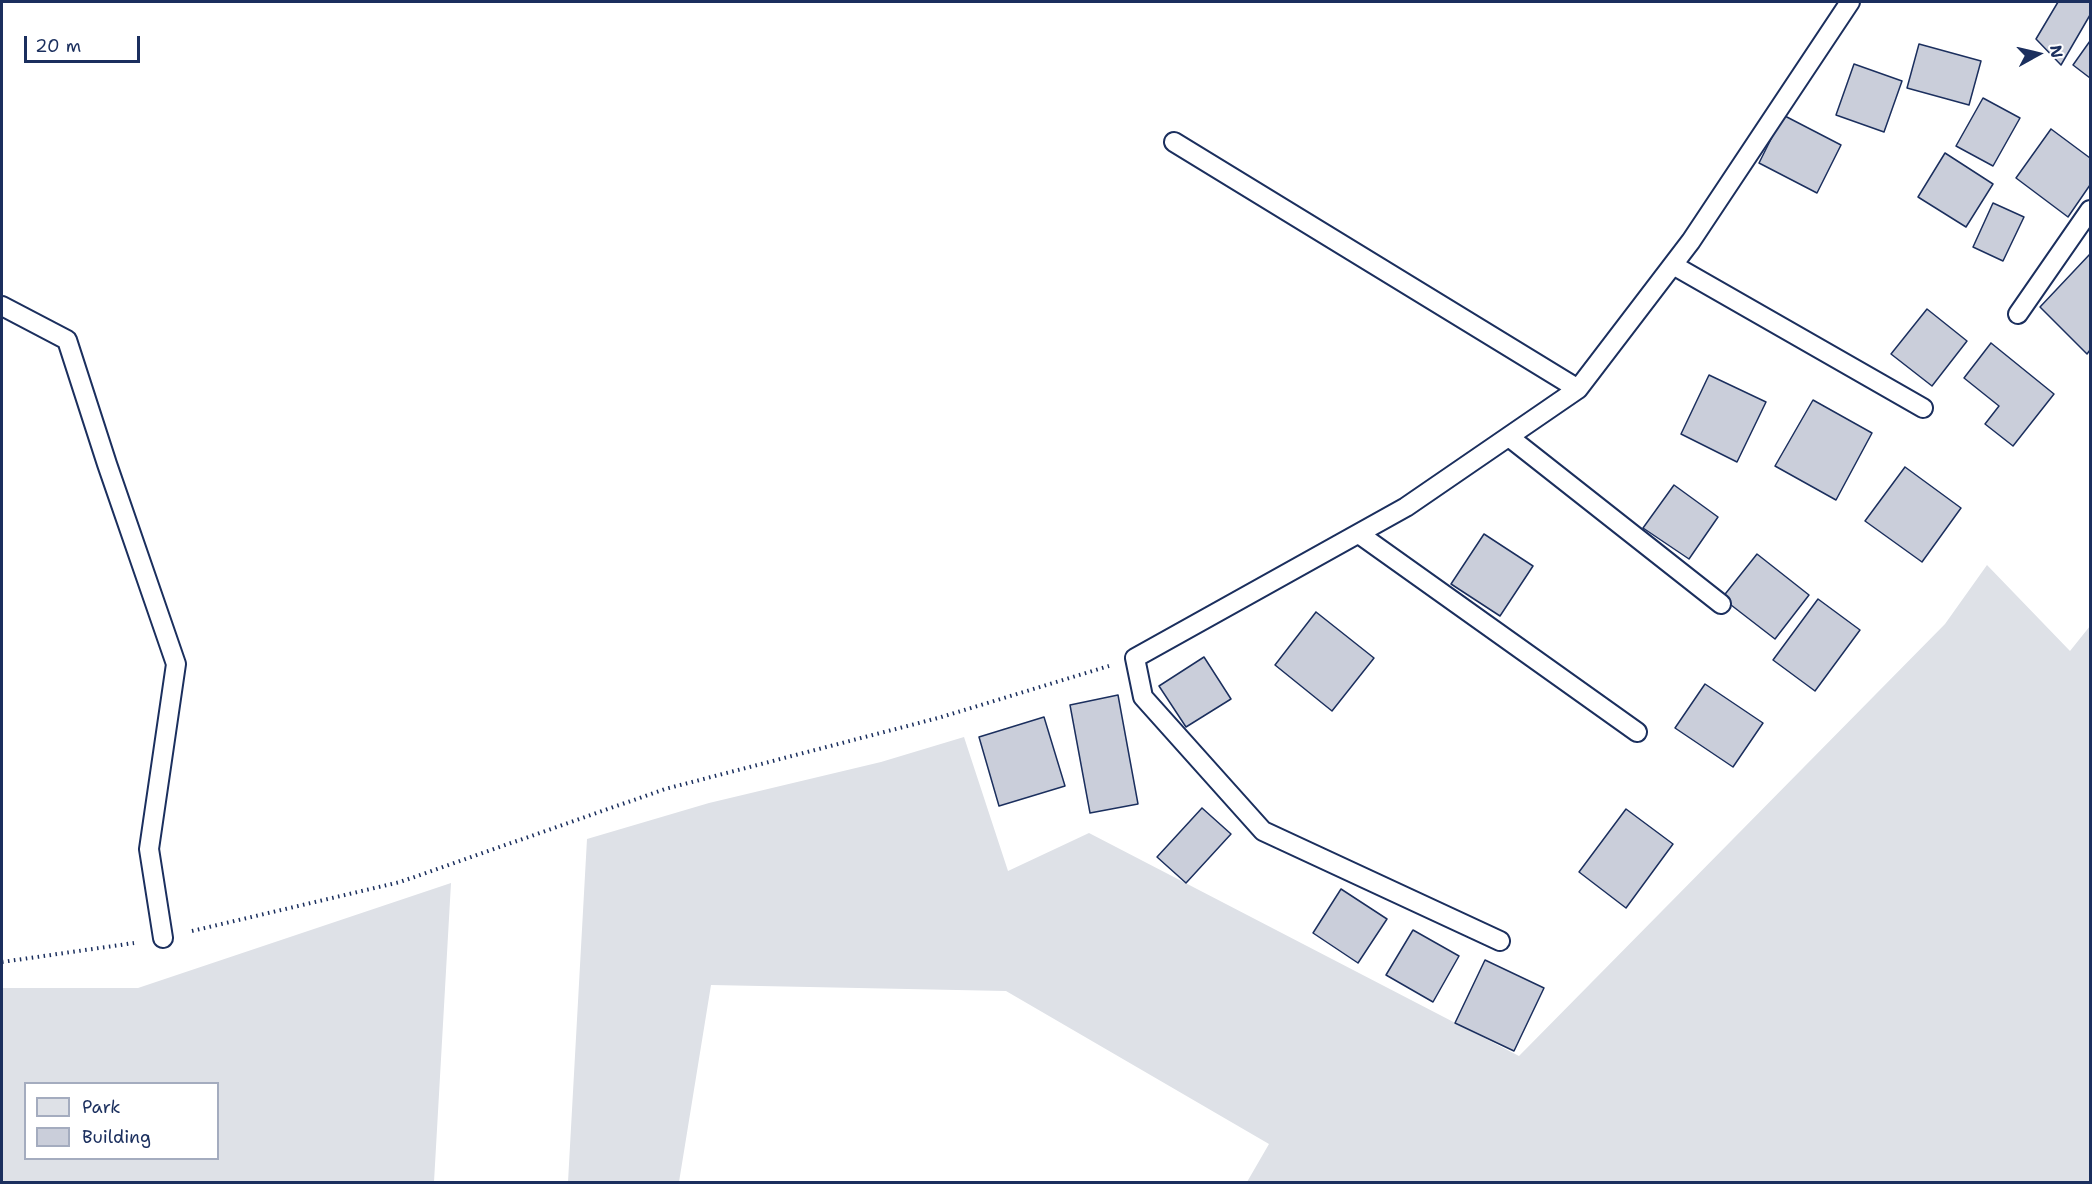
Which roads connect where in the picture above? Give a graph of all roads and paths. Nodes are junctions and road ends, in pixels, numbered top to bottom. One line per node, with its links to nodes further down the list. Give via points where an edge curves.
1 (1850, 2): 4 (lane)
2 (1174, 142): 7 (lane)
3 (2091, 210): 6 (lane)
4 (1673, 265): 7 (lane); 8 (lane)
5 (2, 306): 14 (lane, via 67,340 176,663 148,849)
6 (2018, 314)
7 (1578, 389): 9 (lane)
8 (1923, 408)
9 (1509, 437): 10 (lane); 11 (lane)
10 (1359, 534): 12 (lane); 13 (lane)
11 (1721, 603)
12 (1135, 658): 14 (path, via 938,718 665,789 400,882); 15 (lane, via 1143,697 1263,831)
13 (1637, 732)
14 (163, 938): 16 (path)
15 (1500, 940)
16 (2, 962)

